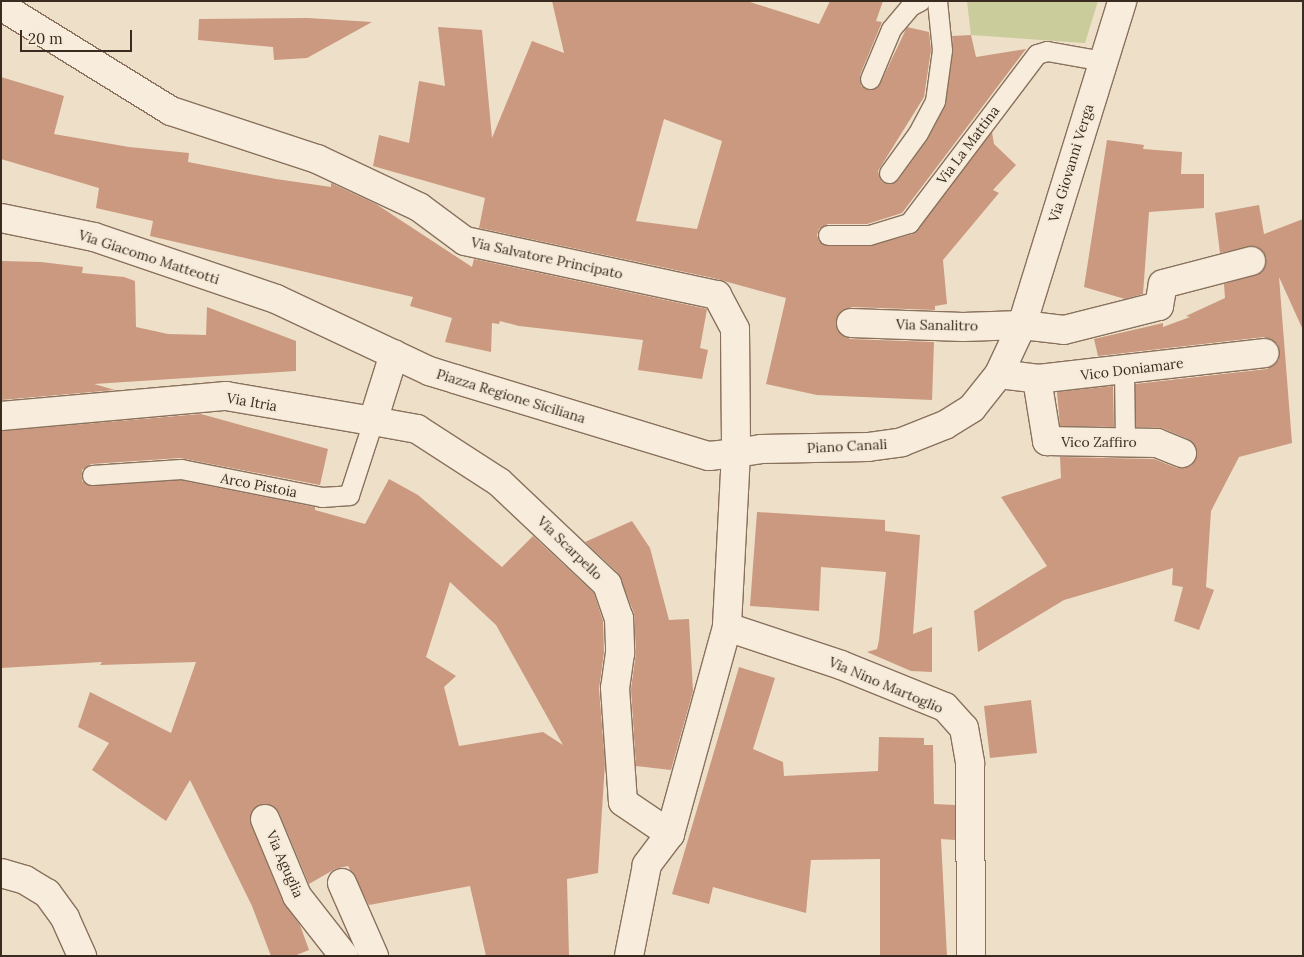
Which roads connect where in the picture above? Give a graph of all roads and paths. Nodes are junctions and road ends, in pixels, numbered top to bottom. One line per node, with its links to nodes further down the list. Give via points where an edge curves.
1 (920, 1): 6 (lane, via 910,6 891,29)
2 (937, 1): 7 (lane, via 942,50 935,101)
3 (1122, 1): 5 (street, Via Giovanni Verga)
4 (1, 6): 22 (street, Via Salvatore Principato, via 171,111 317,159 419,207 465,241 717,295 735,329)
5 (1103, 61): 9 (lane, Via La Mattina, via 1048,51 1037,54 909,223 869,236); 13 (street, Via Giovanni Verga)
6 (870, 79)
7 (889, 173)
8 (1, 218): 11 (street, Via Giacomo Matteotti, via 94,237)
9 (828, 235)
10 (1251, 261): 13 (street, Via Sanalitro, via 1163,284 1160,306 1064,330)
11 (294, 307): 15 (street, Piazza Regione Siciliana)
12 (851, 323): 13 (street, Via Sanalitro)
13 (1022, 326): 17 (street, Piano Canali)
14 (1265, 353): 16 (street, Vico Doniamare)
15 (394, 354): 20 (street); 22 (street, Piazza Regione Siciliana, via 454,380 709,456)
16 (1124, 370): 18 (street, Vico Doniamare); 21 (lane)
17 (999, 374): 18 (street, Vico Doniamare); 22 (street, Piano Canali, via 972,408 945,425 902,442 868,447)
18 (1037, 379): 21 (street, Vico Zaffiro, via 1046,442)
19 (1, 416): 20 (street, Via Itria, via 226,396)
20 (373, 421): 24 (lane, Arco Pistoia, via 349,495 322,498 181,469); 27 (street, Via Scarpello, via 417,429 499,482 607,584 618,618 620,653 615,688 623,802)
21 (1125, 441): 23 (street, Vico Zaffiro, via 1157,443)
22 (736, 452): 25 (street)
23 (1182, 453)
24 (92, 475)
25 (727, 628): 27 (street); 34 (street, Via Nino Martoglio, via 841,664 945,707 964,728 970,763)
26 (265, 819): 31 (street, Via Aguglia, via 297,896)
27 (670, 834): 33 (street, via 647,865)
28 (1, 874): 30 (street, via 25,880 47,894 65,918)
29 (342, 883): 32 (street)
30 (82, 956)
31 (344, 956)
32 (374, 956)
33 (629, 956)
34 (971, 956)

